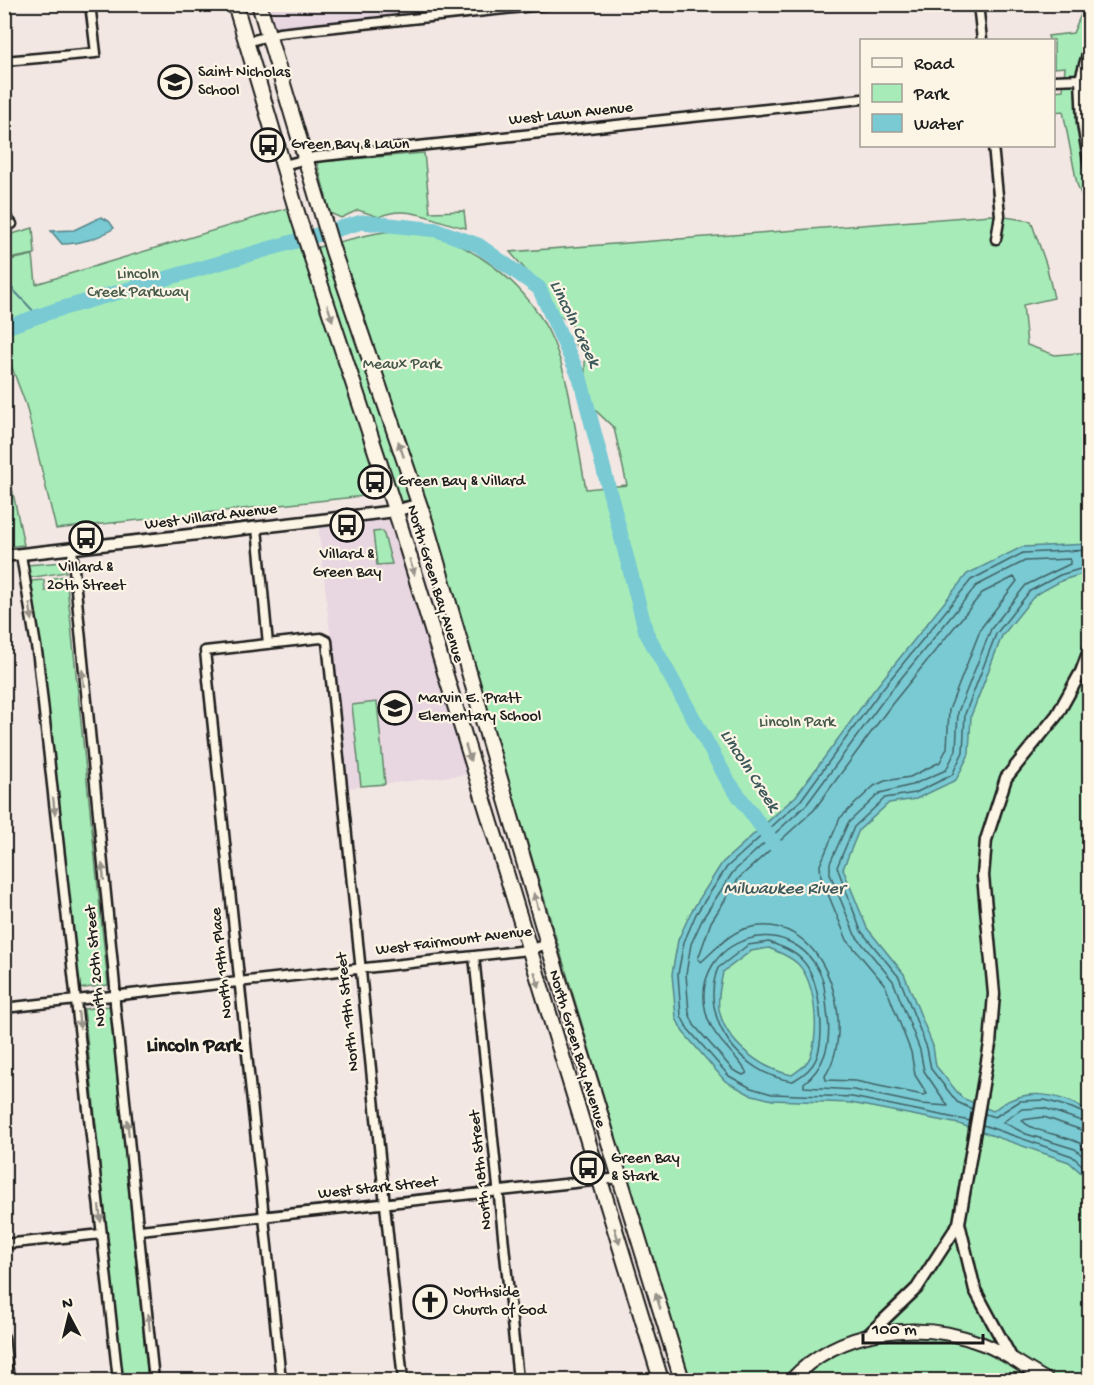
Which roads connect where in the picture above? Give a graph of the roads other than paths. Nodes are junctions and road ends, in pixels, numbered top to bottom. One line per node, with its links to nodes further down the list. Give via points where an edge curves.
1 (90, 4): 10 (street, via 96,53)
2 (235, 4): 8 (main road, North Green Bay Avenue)
3 (259, 4): 6 (main road, North Green Bay Avenue)
4 (552, 4): 6 (street)
5 (978, 4): 7 (street)
6 (268, 35): 8 (street); 15 (main road, North Green Bay Avenue)
7 (982, 39)
8 (247, 42): 16 (main road, North Green Bay Avenue)
9 (1089, 47): 11 (street)
10 (4, 61)
11 (1081, 79): 12 (street); 17 (street)
12 (1055, 80)
13 (860, 99): 15 (street, West Lawn Avenue)
14 (993, 147): 22 (street, via 1000,214)
15 (307, 158): 16 (street, West Lawn Avenue); 19 (main road, North Green Bay Avenue)
16 (284, 165): 18 (main road, North Green Bay Avenue)
17 (1089, 166)
18 (292, 194): 19 (main road); 24 (main road, North Green Bay Avenue, one-way to 24)
19 (321, 210): 23 (main road, North Green Bay Avenue, one-way to 19)
20 (4, 215): 21 (street)
21 (12, 224)
22 (996, 239)
23 (420, 504): 24 (street, West Villard Avenue); 31 (main road, North Green Bay Avenue, one-way to 23)
24 (395, 511): 25 (street, West Villard Avenue); 32 (main road, North Green Bay Avenue, one-way to 32)
25 (257, 528): 26 (street, West Villard Avenue); 29 (street)
26 (72, 549): 27 (street, West Villard Avenue); 36 (street, North 20th Street, one-way to 26)
27 (21, 555): 28 (street, West Villard Avenue); 37 (street, North 20th Street, one-way to 37, via 38,658)
28 (4, 556)
29 (268, 644): 34 (street, North 19th Street, via 321,638 327,641); 35 (street, North 19th Place, via 205,651)
30 (1089, 648): 44 (street, via 1081,672 1057,715 1006,778 986,840 983,876 994,994 990,1044)
31 (548, 944): 32 (street, West Fairmount Avenue); 39 (main road, North Green Bay Avenue)
32 (528, 951): 33 (street, West Fairmount Avenue); 40 (main road, North Green Bay Avenue, one-way to 40)
33 (474, 956): 34 (street, West Fairmount Avenue); 41 (street, North 18th Street)
34 (360, 969): 35 (street, West Fairmount Avenue); 42 (street, North 19th Street)
35 (241, 982): 36 (street, West Fairmount Avenue); 43 (street, North 19th Place)
36 (115, 996): 37 (street, West Fairmount Avenue); 45 (street, North 20th Street, one-way to 36)
37 (76, 1000): 38 (street, West Fairmount Avenue); 46 (street, North 20th Street, one-way to 46)
38 (4, 1008)
39 (620, 1178): 40 (street, West Stark Street); 58 (main road, North Green Bay Avenue, one-way to 39)
40 (599, 1180): 41 (street, West Stark Street); 57 (main road, North Green Bay Avenue, one-way to 57)
41 (500, 1191): 42 (street, West Stark Street); 56 (street, North 18th Street)
42 (384, 1204): 43 (street, West Stark Street); 55 (street, North 19th Street)
43 (264, 1217): 45 (street, West Stark Street); 54 (street, North 19th Place)
44 (959, 1223): 48 (street, via 917,1288); 50 (street, via 975,1290)
45 (140, 1230): 53 (street, North 20th Street, one-way to 45)
46 (102, 1234): 47 (street); 52 (street, North 20th Street)
47 (4, 1244)
48 (867, 1336): 50 (main road, via 919,1329 950,1333); 59 (main road, via 821,1357)
49 (4, 1337): 51 (street)
50 (1011, 1357): 60 (main road)
51 (9, 1380)
52 (118, 1380)
53 (154, 1380)
54 (281, 1380)
55 (403, 1380)
56 (518, 1380)
57 (661, 1380)
58 (682, 1380)
59 (791, 1380)
60 (1047, 1380)

